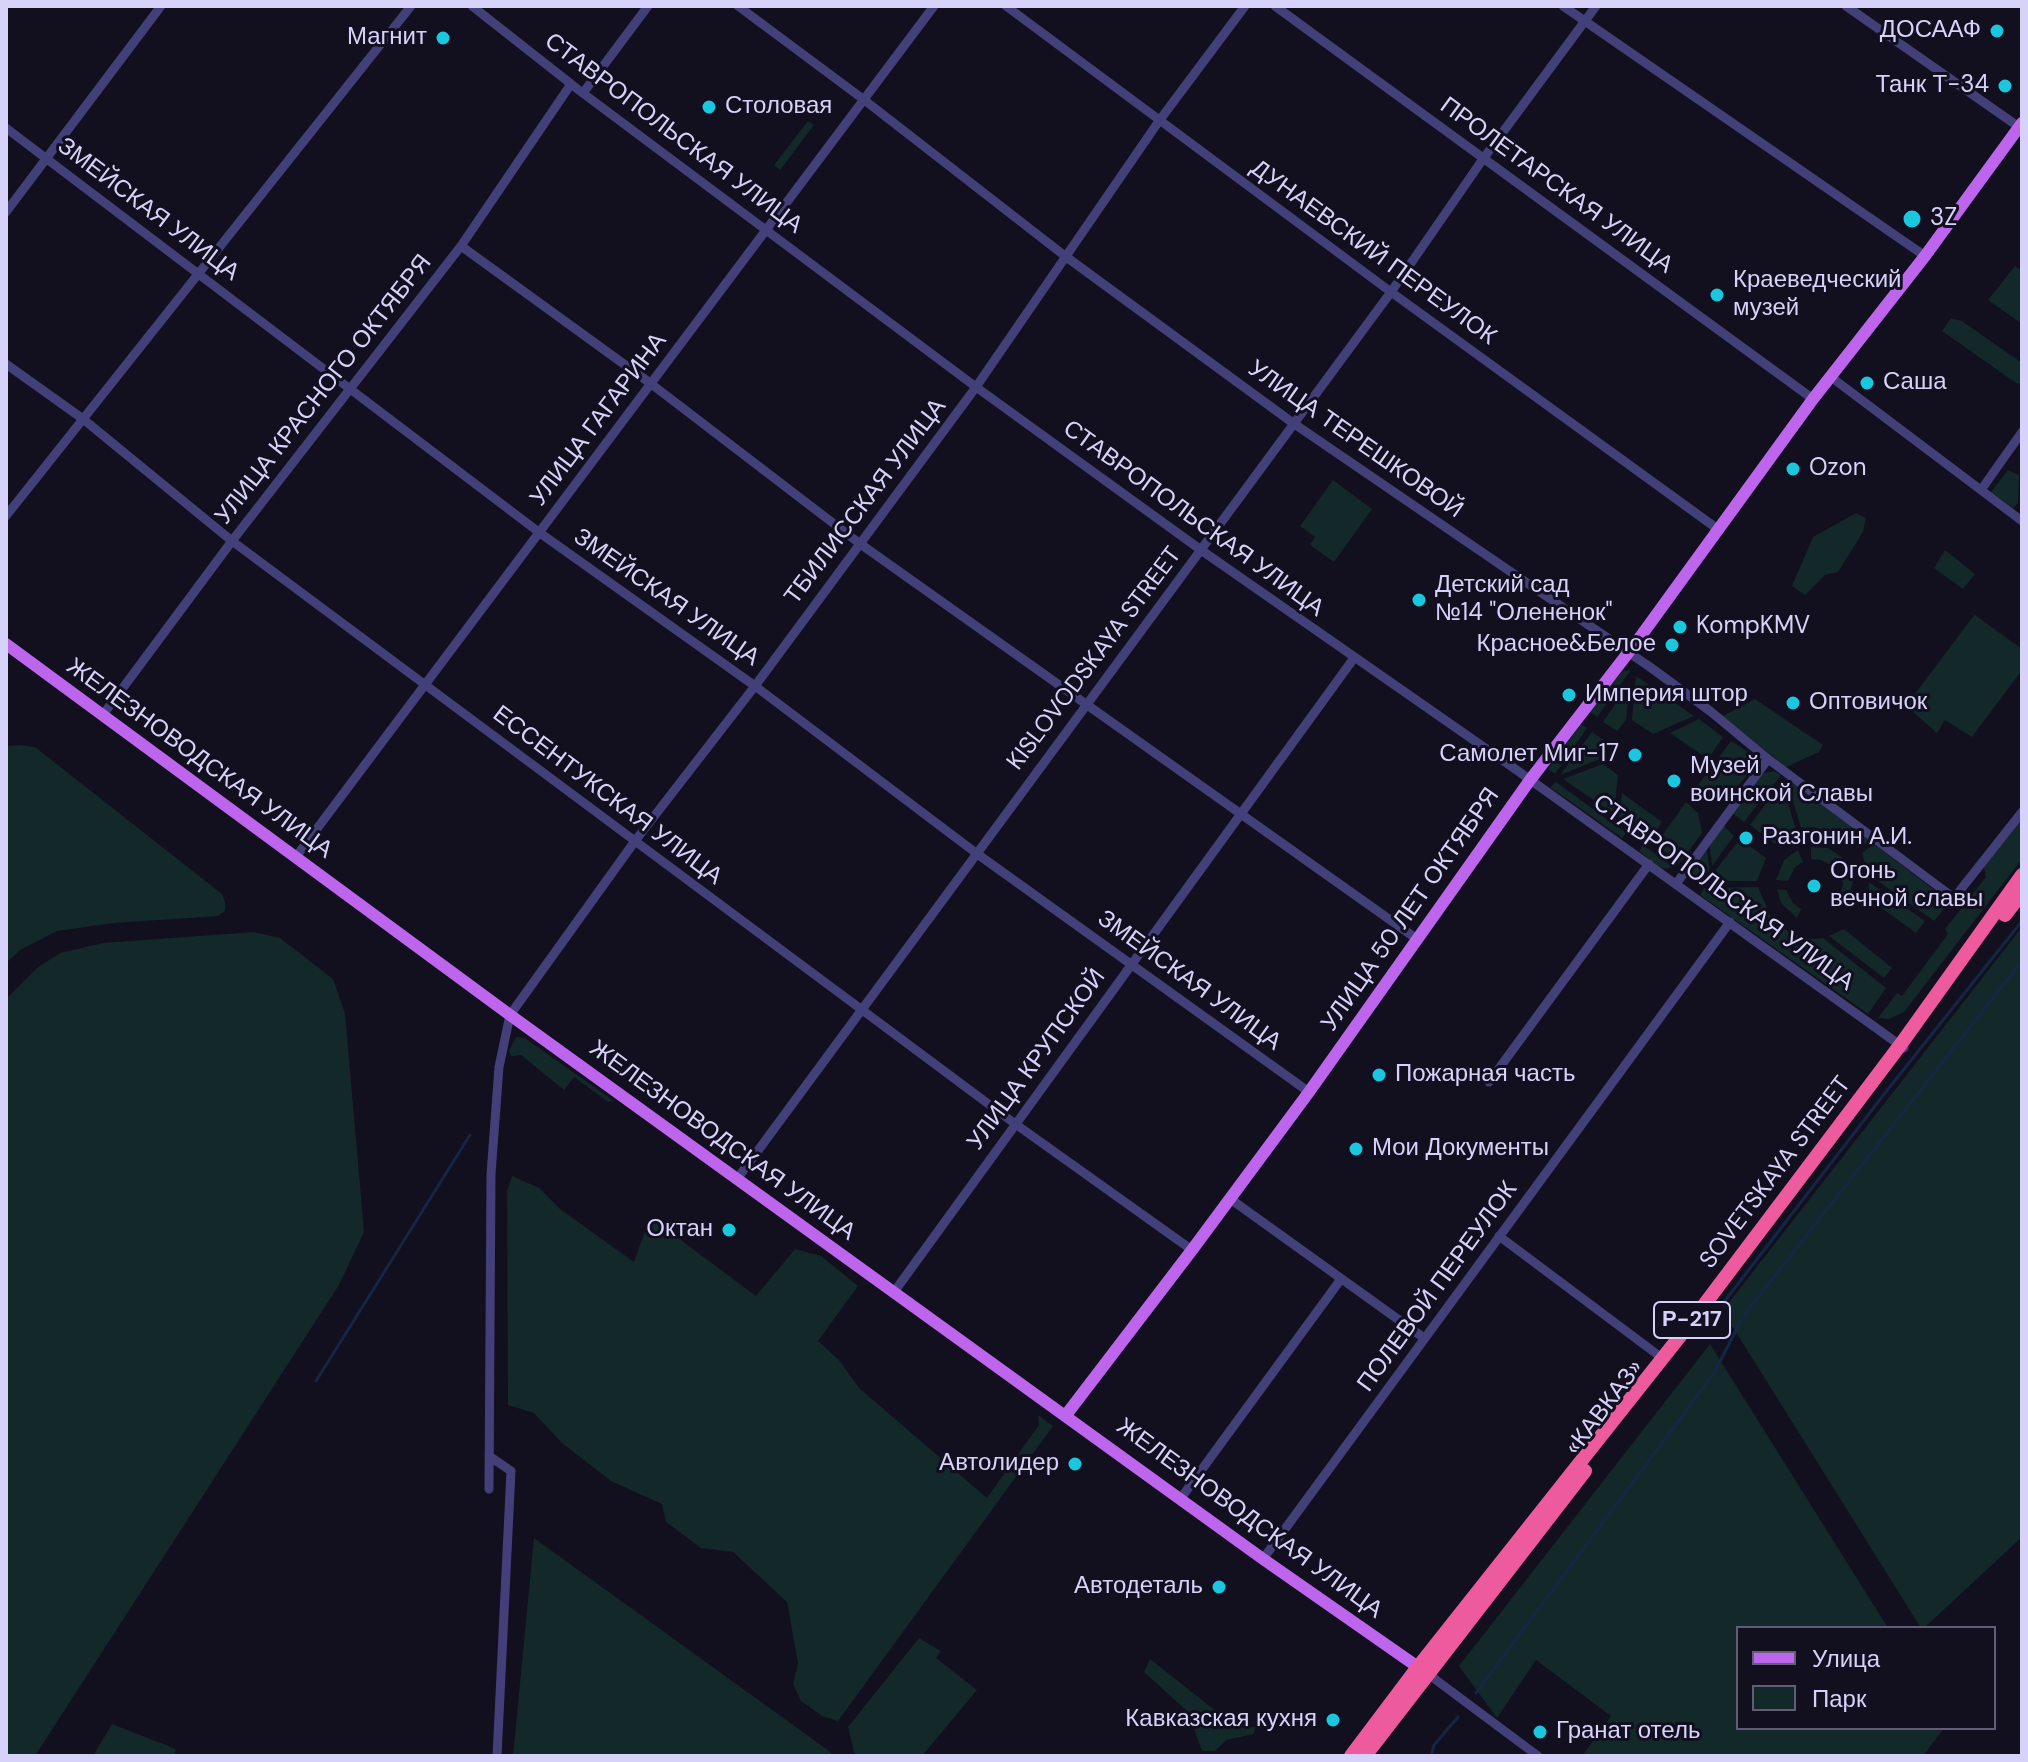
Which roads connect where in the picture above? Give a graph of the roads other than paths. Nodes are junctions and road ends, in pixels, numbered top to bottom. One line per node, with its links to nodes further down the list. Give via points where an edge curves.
1 (161, 6): 20 (street)
2 (411, 6): 27 (street)
3 (472, 6): 14 (street, СТАВРОПОЛЬСКАЯ УЛИЦА)
4 (648, 6): 15 (street)
5 (738, 6): 16 (street, УЛИЦА ТЕРЕШКОВОЙ)
6 (934, 6): 16 (street, УЛИЦА ГАГАРИНА)
7 (1006, 6): 17 (street, ДУНАЕВСКИЙ ПЕРЕУЛОК)
8 (1245, 6): 17 (street, ТБИЛИССКАЯ УЛИЦА)
9 (1275, 6): 21 (street, ПРОЛЕТАРСКАЯ УЛИЦА)
10 (1563, 6): 13 (street)
11 (1596, 6): 13 (street, KISLOVODSKAYA STREET)
12 (1846, 6): 18 (street)
13 (1584, 22): 21 (street, KISLOVODSKAYA STREET); 26 (street)
14 (571, 84): 15 (street, СТАВРОПОЛЬСКАЯ УЛИЦА); 24 (street, УЛИЦА КРАСНОГО ОКТЯБРЯ)
15 (583, 93): 23 (street, СТАВРОПОЛЬСКАЯ УЛИЦА)
16 (863, 99): 23 (street, УЛИЦА ГАГАРИНА); 25 (street, УЛИЦА ТЕРЕШКОВОЙ)
17 (1159, 121): 25 (street, ТБИЛИССКАЯ УЛИЦА); 28 (street, ДУНАЕВСКИЙ ПЕРЕУЛОК)
18 (2020, 125): 26 (main road, УЛИЦА 50 ЛЕТ ОКТЯБРЯ)
19 (6, 128): 20 (street, ЗМЕЙСКАЯ УЛИЦА)
20 (46, 158): 22 (street); 27 (street, ЗМЕЙСКАЯ УЛИЦА)
21 (1483, 159): 28 (street, KISLOVODSKAYA STREET); 34 (street, ПРОЛЕТАРСКАЯ УЛИЦА)
22 (6, 212)
23 (767, 231): 31 (street, УЛИЦА ГАГАРИНА); 32 (street, СТАВРОПОЛЬСКАЯ УЛИЦА)
24 (461, 246): 31 (street); 33 (street, УЛИЦА КРАСНОГО ОКТЯБРЯ)
25 (1065, 256): 32 (street, ТБИЛИССКАЯ УЛИЦА); 36 (street, УЛИЦА ТЕРЕШКОВОЙ)
26 (1925, 256): 30 (main road, УЛИЦА 50 ЛЕТ ОКТЯБРЯ)
27 (199, 272): 33 (street, ЗМЕЙСКАЯ УЛИЦА); 35 (street)
28 (1391, 292): 36 (street, KISLOVODSKAYA STREET); 41 (street, ДУНАЕВСКИЙ ПЕРЕУЛОК)
29 (6, 364): 35 (street, ЕССЕНТУКСКАЯ УЛИЦА)
30 (1831, 377): 34 (main road, УЛИЦА 50 ЛЕТ ОКТЯБРЯ); 38 (street)
31 (650, 383): 42 (street, УЛИЦА ГАГАРИНА); 44 (street)
32 (976, 387): 44 (street, ТБИЛИССКАЯ УЛИЦА); 45 (street, СТАВРОПОЛЬСКАЯ УЛИЦА)
33 (349, 390): 42 (street, ЗМЕЙСКАЯ УЛИЦА); 43 (street, УЛИЦА КРАСНОГО ОКТЯБРЯ)
34 (1813, 399): 41 (main road, УЛИЦА 50 ЛЕТ ОКТЯБРЯ)
35 (83, 419): 39 (street); 43 (street, ЕССЕНТУКСКАЯ УЛИЦА)
36 (1293, 423): 45 (street, KISLOVODSKAYA STREET); 47 (street, УЛИЦА ТЕРЕШКОВОЙ)
37 (2022, 432): 38 (street)
38 (1981, 490): 40 (street)
39 (6, 516)
40 (2022, 521)
41 (1719, 530): 47 (main road, УЛИЦА 50 ЛЕТ ОКТЯБРЯ)
42 (540, 533): 49 (street, УЛИЦА ГАГАРИНА); 50 (street, ЗМЕЙСКАЯ УЛИЦА)
43 (232, 541): 49 (street, ЕССЕНТУКСКАЯ УЛИЦА); 52 (street, УЛИЦА КРАСНОГО ОКТЯБРЯ)
44 (859, 543): 50 (street, ТБИЛИССКАЯ УЛИЦА); 51 (street)
45 (1201, 550): 48 (street, СТАВРОПОЛЬСКАЯ УЛИЦА); 51 (street, KISLOVODSKAYA STREET)
46 (6, 644): 52 (main road, ЖЕЛЕЗНОВОДСКАЯ УЛИЦА)
47 (1628, 654): 53 (street, УЛИЦА ТЕРЕШКОВОЙ); 54 (main road, УЛИЦА 50 ЛЕТ ОКТЯБРЯ)
48 (1354, 658): 54 (street, СТАВРОПОЛЬСКАЯ УЛИЦА); 55 (street, УЛИЦА КРУПСКОЙ)
49 (424, 685): 57 (street, ЕССЕНТУКСКАЯ УЛИЦА); 59 (street, УЛИЦА ГАГАРИНА)
50 (755, 686): 57 (street, ТБИЛИССКАЯ УЛИЦА); 58 (street, ЗМЕЙСКАЯ УЛИЦА)
51 (1086, 705): 55 (street); 58 (street, KISLOVODSKAYA STREET)
52 (102, 716): 59 (main road, ЖЕЛЕЗНОВОДСКАЯ УЛИЦА)
53 (1768, 759): 56 (street, УЛИЦА ТЕРЕШКОВОЙ, via 1954,898); 62 (street)
54 (1530, 780): 60 (street, СТАВРОПОЛЬСКАЯ УЛИЦА); 65 (main road, УЛИЦА 50 ЛЕТ ОКТЯБРЯ)
55 (1242, 813): 65 (street); 66 (street, УЛИЦА КРУПСКОЙ)
56 (2021, 816)
57 (635, 841): 67 (street, ЕССЕНТУКСКАЯ УЛИЦА); 68 (street, ТБИЛИССКАЯ УЛИЦА)
58 (976, 853): 66 (street, ЗМЕЙСКАЯ УЛИЦА); 67 (street, KISLOVODSKAYA STREET)
59 (295, 858): 68 (main road, ЖЕЛЕЗНОВОДСКАЯ УЛИЦА)
60 (1649, 864): 62 (street, СТАВРОПОЛЬСКАЯ УЛИЦА); 70 (street)
61 (2022, 875): 69 (highway, SOVETSKAYA STREET / Р-217)
62 (1676, 884): 64 (street, СТАВРОПОЛЬСКАЯ УЛИЦА)
63 (2022, 893): 69 (highway, «КАВКАЗ» / Р-217)
64 (1730, 922): 69 (street, СТАВРОПОЛЬСКАЯ УЛИЦА); 75 (street, ПОЛЕВОЙ ПЕРЕУЛОК)
65 (1417, 939): 71 (main road, УЛИЦА 50 ЛЕТ ОКТЯБРЯ)
66 (1132, 965): 71 (street, ЗМЕЙСКАЯ УЛИЦА); 72 (street, УЛИЦА КРУПСКОЙ)
67 (863, 1011): 72 (street, ЕССЕНТУКСКАЯ УЛИЦА); 73 (street, KISLOVODSKAYA STREET)
68 (510, 1015): 73 (main road, ЖЕЛЕЗНОВОДСКАЯ УЛИЦА); 82 (street, via 499,1067 491,1174)
69 (1902, 1046): 80 (highway, SOVETSKAYA STREET / Р-217); 86 (highway, «КАВКАЗ» / Р-217, via 1515,1564)
70 (1489, 1082)
71 (1309, 1092): 74 (main road, УЛИЦА 50 ЛЕТ ОКТЯБРЯ)
72 (1014, 1123): 76 (street, ЕССЕНТУКСКАЯ УЛИЦА); 78 (street, УЛИЦА КРУПСКОЙ)
73 (737, 1179): 78 (main road, ЖЕЛЕЗНОВОДСКАЯ УЛИЦА)
74 (1229, 1198): 76 (main road, УЛИЦА 50 ЛЕТ ОКТЯБРЯ); 77 (street)
75 (1499, 1236): 79 (street, ПОЛЕВОЙ ПЕРЕУЛОК); 80 (street)
76 (1192, 1250): 81 (main road, УЛИЦА 50 ЛЕТ ОКТЯБРЯ)
77 (1341, 1279): 79 (street); 84 (street)
78 (894, 1292): 81 (main road, ЖЕЛЕЗНОВОДСКАЯ УЛИЦА)
79 (1424, 1338): 85 (street, ПОЛЕВОЙ ПЕРЕУЛОК)
80 (1662, 1358): 86 (highway, SOVETSKAYA STREET / Р-217)
81 (1066, 1415): 84 (main road, ЖЕЛЕЗНОВОДСКАЯ УЛИЦА)
82 (489, 1456): 83 (street); 87 (street, via 511,1471)
83 (489, 1489)
84 (1181, 1498): 85 (main road, ЖЕЛЕЗНОВОДСКАЯ УЛИЦА)
85 (1263, 1559): 86 (main road, ЖЕЛЕЗНОВОДСКАЯ УЛИЦА)
86 (1423, 1671): 88 (highway, SOVETSKAYA STREET / Р-217); 89 (highway, «КАВКАЗ» / Р-217); 90 (street)
87 (497, 1756)
88 (1351, 1756)
89 (1365, 1756)
90 (1538, 1756)

